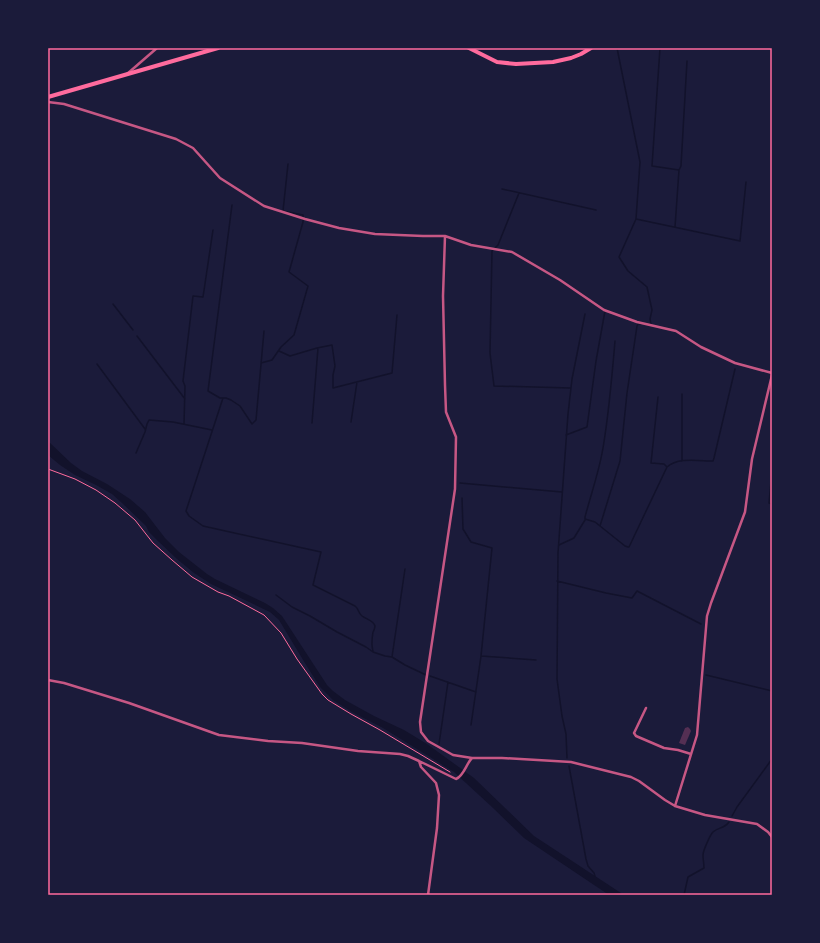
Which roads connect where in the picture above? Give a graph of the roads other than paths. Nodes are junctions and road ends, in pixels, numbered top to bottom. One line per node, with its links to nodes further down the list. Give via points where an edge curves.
1 (157, 48): 5 (street)
2 (218, 48): 5 (main road)
3 (469, 48): 4 (main road, via 497,62 516,64 553,62 571,58)
4 (591, 48)
5 (125, 75): 6 (main road)
6 (48, 97)
7 (48, 102): 8 (street, via 64,104 176,139 193,148 220,178 264,206 305,220 375,234)
8 (445, 236): 9 (street, via 471,245 512,252 604,310 637,322 676,331 701,347 735,363); 13 (street, via 445,405 456,438 456,482 420,722 421,732 428,740 450,754)
9 (772, 374): 12 (street, via 752,459 745,512 707,616 697,733)
10 (48, 680): 14 (street, via 129,703 219,735 400,754)
11 (646, 708): 12 (street, via 634,733 636,736 664,748)
12 (691, 754): 15 (street)
13 (472, 758): 14 (street, via 459,778 453,779); 15 (street, via 575,763 631,777)
14 (419, 761): 17 (street, via 422,769 436,783 439,795)
15 (675, 806): 16 (street, via 705,815 757,824)
16 (772, 837)
17 (428, 895)

